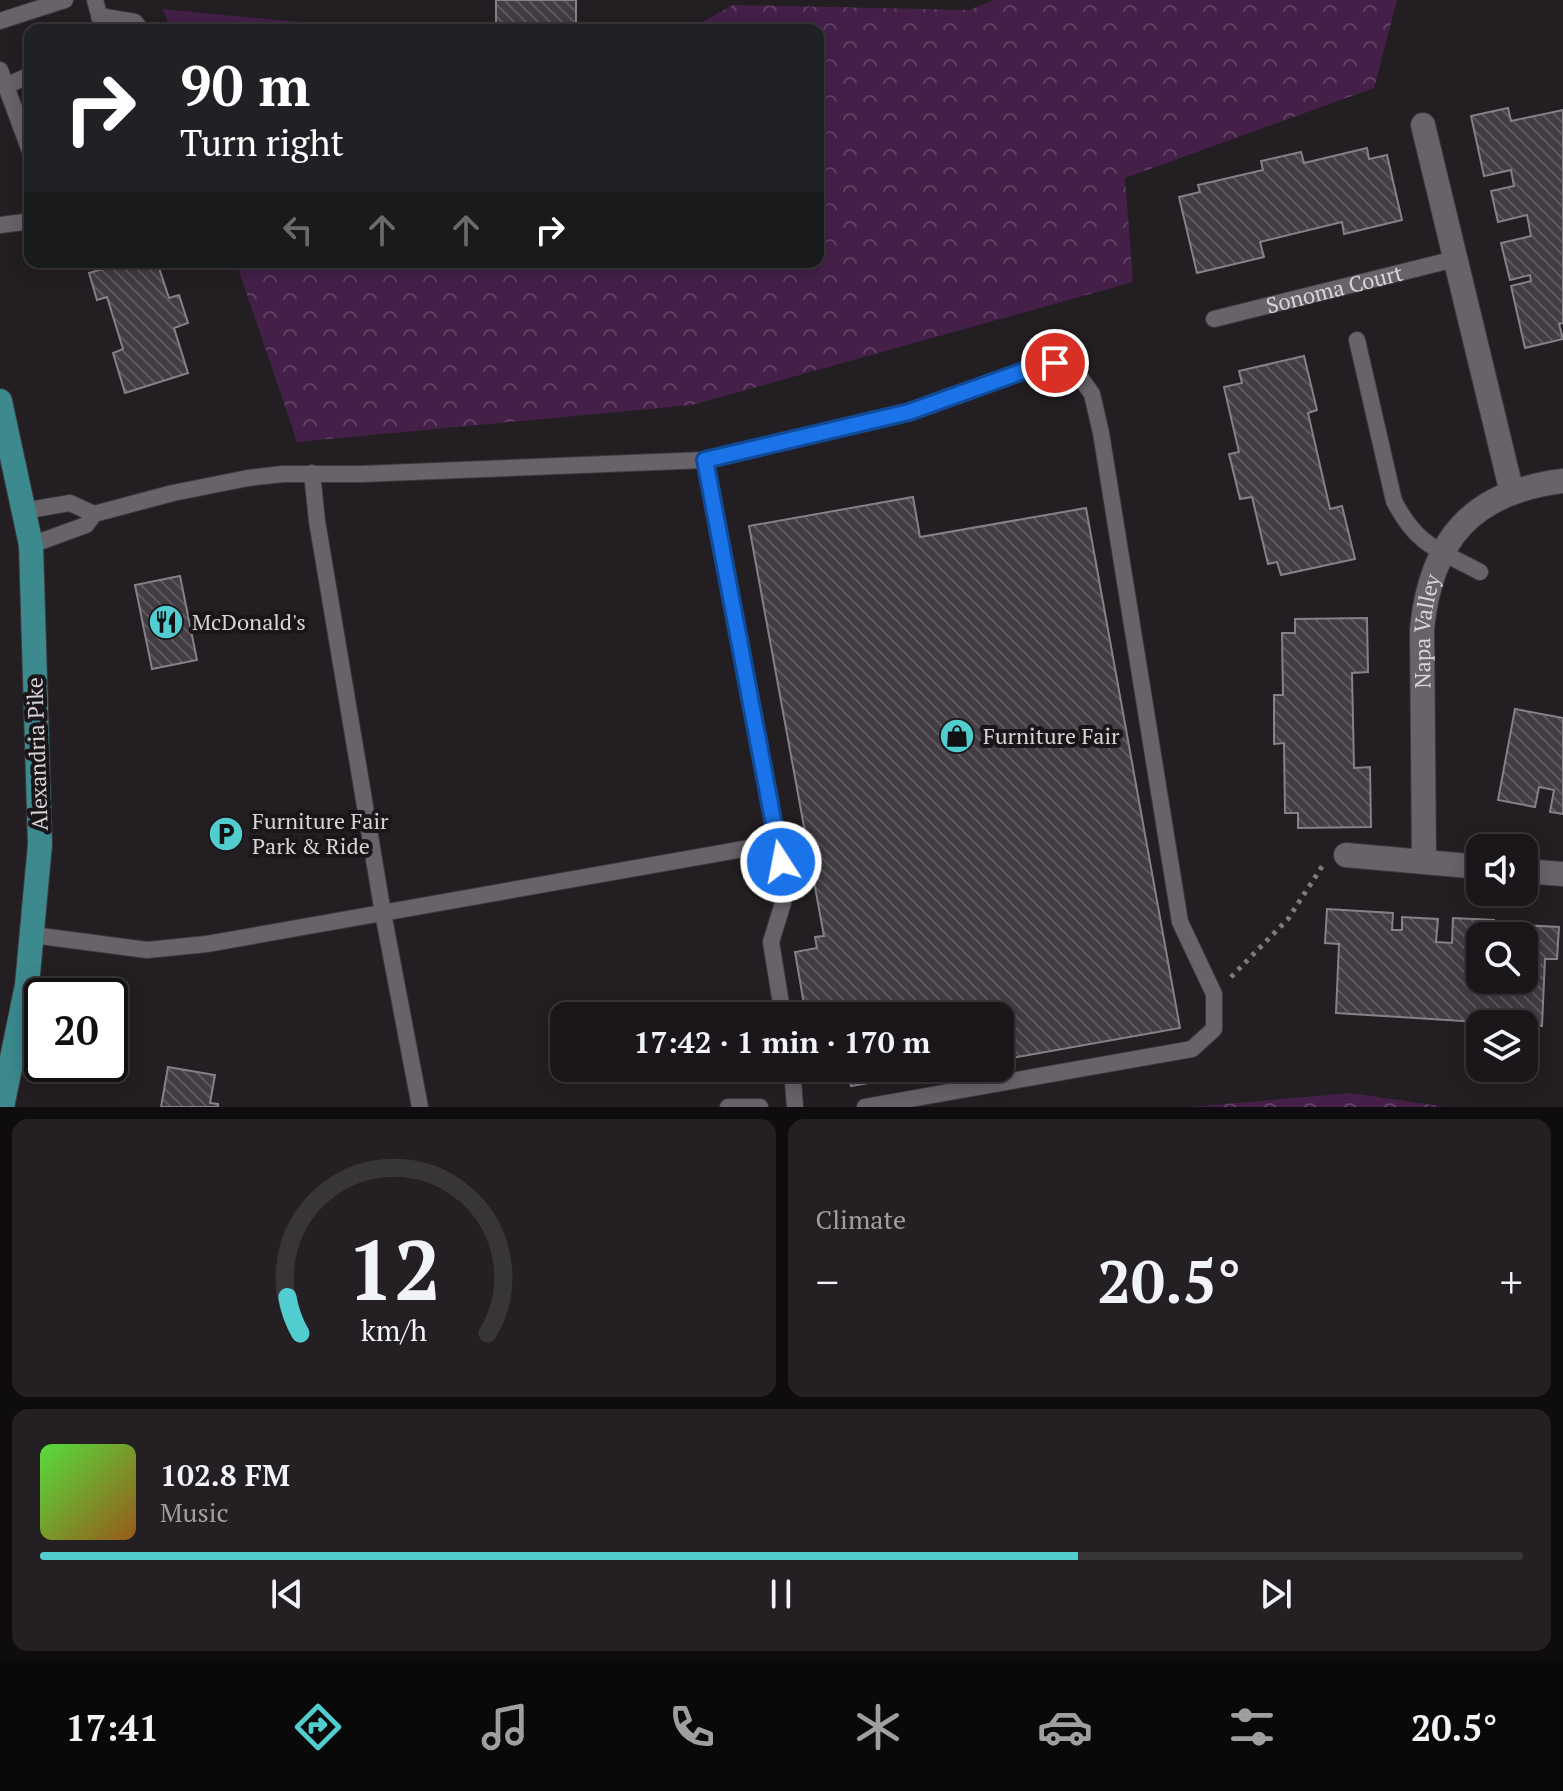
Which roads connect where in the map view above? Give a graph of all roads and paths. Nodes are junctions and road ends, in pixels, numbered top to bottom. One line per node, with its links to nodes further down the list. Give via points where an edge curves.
1 (65, 0): 3 (lane)
2 (99, 15): 4 (lane)
3 (0, 21)
4 (136, 24)
5 (0, 70): 7 (lane)
6 (24, 78): 7 (lane)
7 (6, 86): 9 (lane)
8 (1423, 125): 12 (street)
9 (24, 135)
10 (24, 222): 11 (lane)
11 (0, 225)
12 (1455, 259): 13 (lane, Sonoma Court); 19 (street)
13 (1214, 319)
14 (1357, 340): 23 (lane, via 1394,501 1421,540)
15 (1, 409): 20 (highway, Alexandria Pike)
16 (705, 460): 17 (lane); 25 (lane); 33 (lane, via 909,412 1029,369 1055,363 1077,373 1092,394 1101,433 1180,922)
17 (312, 473): 21 (lane, via 248,478); 31 (lane)
18 (1563, 481): 19 (street, Napa Valley)
19 (1512, 493): 23 (street, Napa Valley, via 1473,515)
20 (23, 511): 21 (lane, via 70,503); 22 (highway, Alexandria Pike)
21 (94, 514): 22 (lane, via 86,525)
22 (31, 545): 32 (highway, Alexandria Pike, via 40,844)
23 (1442, 553): 24 (lane); 27 (street, Napa Valley, via 1425,596 1422,629)
24 (1480, 572)
25 (777, 843): 31 (lane); 34 (lane, via 785,880 771,942)
26 (1346, 855): 27 (street); 33 (path, via 1322,865 1288,919)
27 (1424, 861): 28 (street)
28 (1466, 866)
29 (1538, 872): 30 (street)
30 (1563, 874)
31 (383, 913): 32 (lane, via 147,950); 37 (lane)
32 (33, 935): 36 (highway, Alexandria Pike)
33 (1214, 994): 41 (lane, via 1214,1029 1192,1049)
34 (781, 1002)
35 (793, 1082): 40 (lane)
36 (2, 1107)
37 (420, 1107)
38 (728, 1107): 39 (lane)
39 (760, 1107)
40 (795, 1107)
41 (865, 1107)

